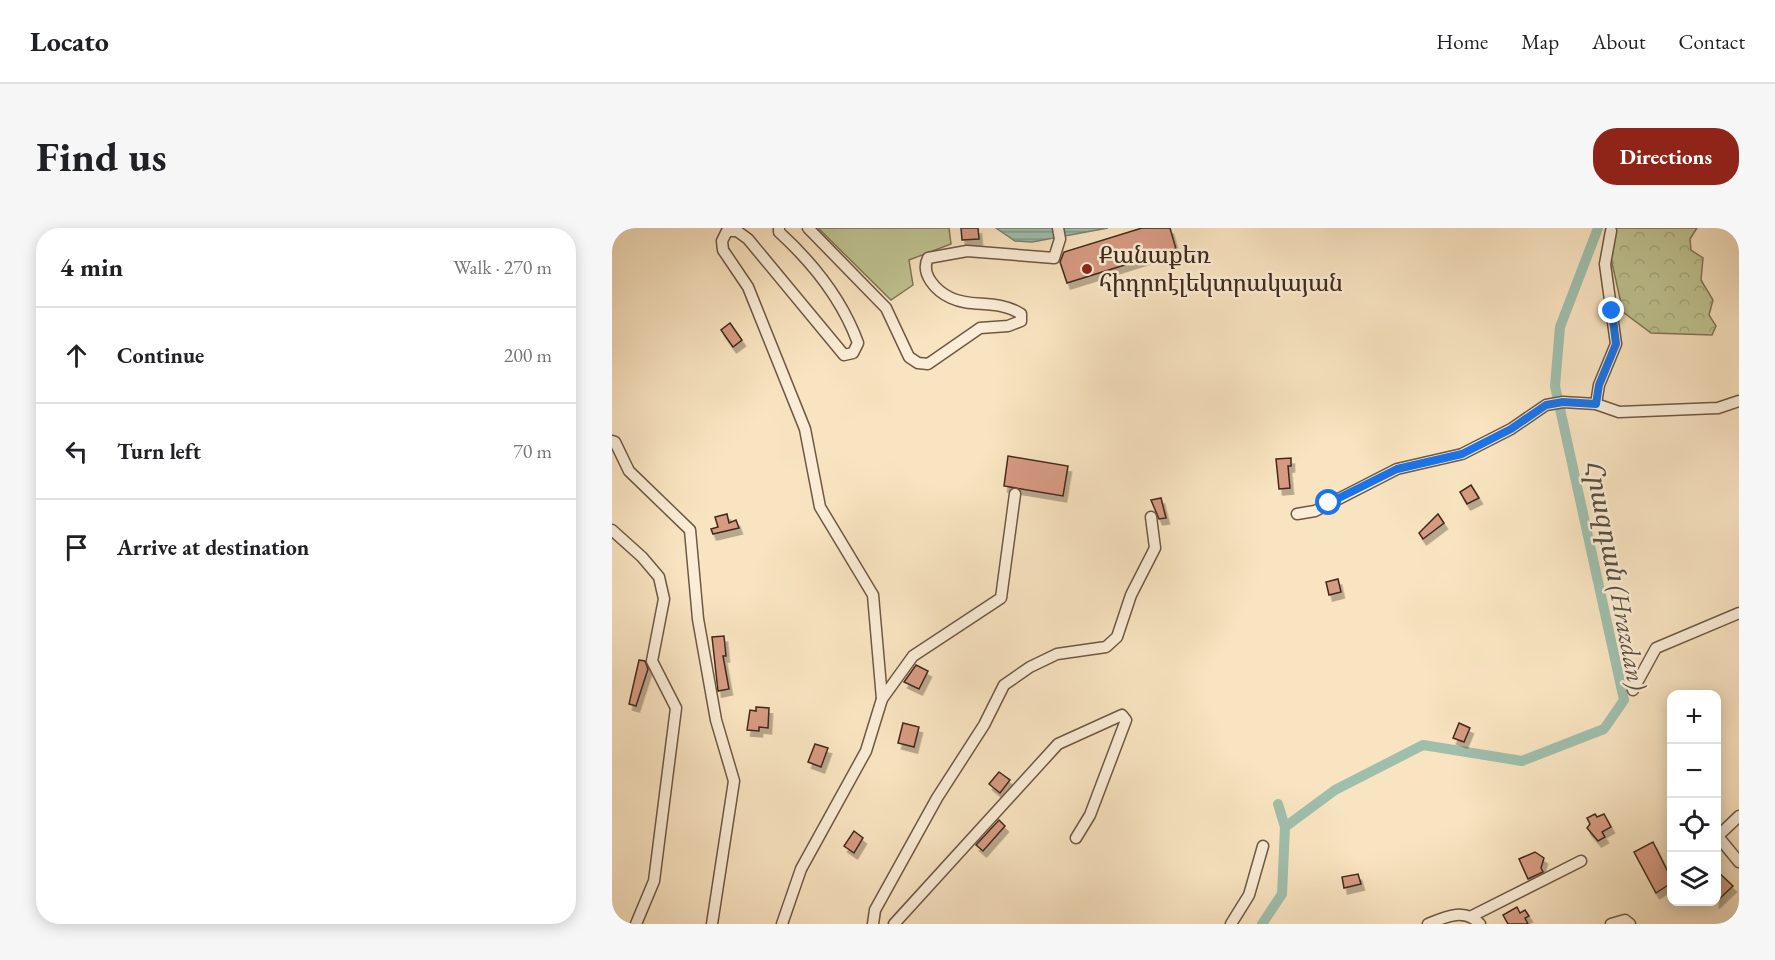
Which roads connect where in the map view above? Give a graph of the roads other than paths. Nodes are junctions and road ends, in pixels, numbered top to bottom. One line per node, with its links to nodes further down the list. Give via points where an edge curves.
1 (779, 228): 14 (street, via 812,262 849,320 858,343 852,352 844,355 748,239 737,231 727,231 723,250 748,287 805,429 820,507 873,595)
2 (808, 228): 4 (street, via 886,308 909,357 928,364 980,328 1008,326 1021,321 1021,314 1010,307 952,298 926,276 924,266 928,258 967,251 1054,258)
3 (1611, 231): 6 (street, via 1605,264 1616,344 1599,385)
4 (1059, 234)
5 (1739, 401): 6 (street, via 1718,408 1619,412)
6 (1596, 404): 9 (street, via 1546,405 1511,429 1462,454 1397,469 1315,511)
7 (612, 441): 24 (street, via 629,471 690,530 698,619 716,720 734,781)
8 (1015, 494): 14 (street, via 1001,598 913,656)
9 (1297, 514)
10 (1150, 518): 26 (street, via 1155,548 1131,595 1117,637 1106,648 1057,654 1004,685 875,910)
11 (612, 530): 23 (street, via 659,577 664,599 652,661 676,708 654,881)
12 (1739, 612): 13 (street, via 1656,648)
13 (1633, 690)
14 (882, 699): 25 (street, via 866,751 801,869)
15 (1739, 816): 16 (street)
16 (1721, 832)
17 (1076, 838): 27 (street, via 1094,806 1126,720 1122,715 1058,744)
18 (1721, 840): 21 (street)
19 (1263, 846): 28 (street, via 1249,895)
20 (1581, 861): 22 (street)
21 (1739, 862)
22 (1476, 920): 29 (street, via 1461,914)
23 (636, 924)
24 (712, 924)
25 (782, 924)
26 (873, 924)
27 (894, 924)
28 (1231, 924)
29 (1428, 924)
30 (1611, 924): 31 (street, via 1625,920)
31 (1630, 924)

